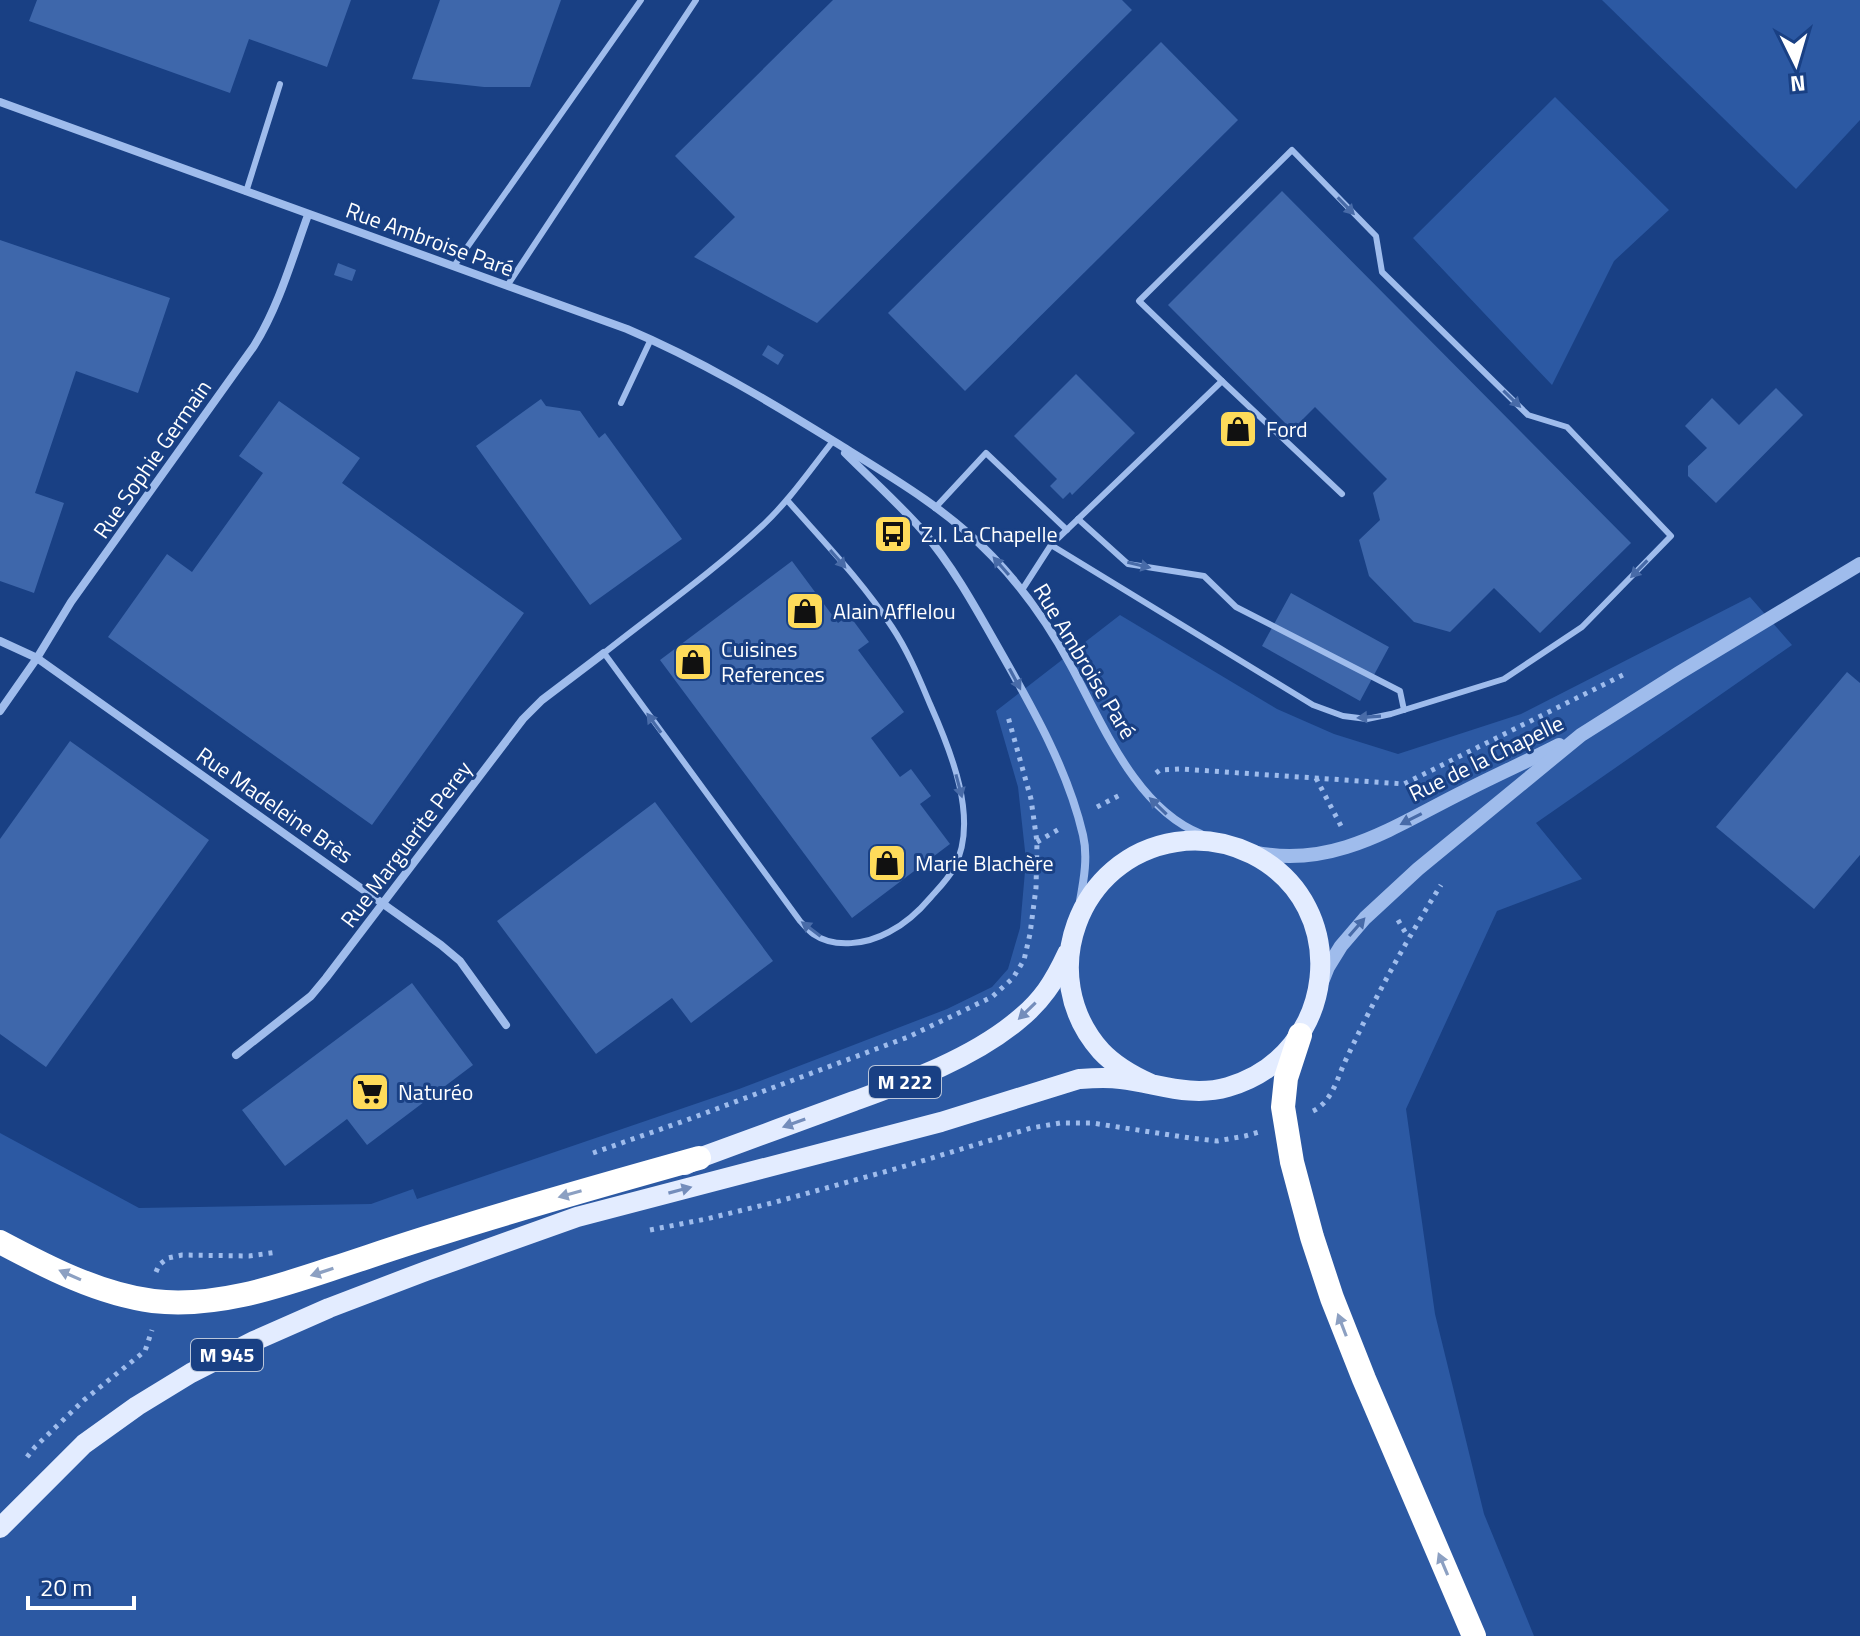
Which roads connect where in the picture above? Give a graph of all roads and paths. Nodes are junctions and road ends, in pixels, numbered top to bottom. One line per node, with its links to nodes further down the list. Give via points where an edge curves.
1 (641, 0): 7 (lane)
2 (696, 0): 8 (lane)
3 (280, 84): 5 (lane)
4 (0, 102): 5 (street, Rue Ambroise Paré)
5 (246, 192): 6 (street, Rue Ambroise Paré)
6 (308, 215): 7 (street, Rue Ambroise Paré); 23 (street, Rue Sophie Germain, via 265,328)
7 (454, 266): 8 (street, Rue Ambroise Paré)
8 (507, 286): 9 (street, Rue Ambroise Paré)
9 (651, 339): 11 (lane); 12 (street, Rue Ambroise Paré, via 742,385)
10 (1222, 381): 13 (lane); 16 (lane); 26 (lane, one-way to 26, via 1139,301 1292,150 1376,236 1382,272 1528,415 1567,427 1671,536 1582,627 1504,679)
11 (621, 403)
12 (833, 441): 14 (lane); 15 (street, Rue Ambroise Paré); 30 (street, Rue Ambroise Paré, one-way to 30, via 922,530 955,574 1051,747)
13 (1342, 494)
14 (787, 500): 22 (lane, via 738,548); 22 (lane, one-way to 22, via 893,628 946,739 962,795 960,853 922,909 869,941 849,943 814,934)
15 (935, 508): 17 (lane, via 986,453); 20 (street, Rue Ambroise Paré, one-way to 15, via 992,555)
16 (1078, 519): 17 (lane); 26 (lane, one-way to 26, via 1128,564 1204,576 1236,607 1400,691)
17 (1067, 530): 18 (lane)
18 (1051, 545): 20 (lane); 26 (lane, one-way to 18, via 1367,719 1313,705)
19 (1860, 564): 24 (street)
20 (1022, 590): 29 (street, Rue Ambroise Paré)
21 (0, 641): 23 (street, Rue Madeleine Brès)
22 (604, 653): 33 (street, Rue Marguerite Perey, via 523,719)
23 (37, 658): 27 (street, Rue Sophie Germain); 33 (street, Rue Madeleine Brès)
24 (1679, 673): 28 (street); 29 (path, via 1631,671 1404,784 1181,769 1160,770)
25 (1004, 702): 31 (path, via 1031,799)
26 (1404, 710)
27 (0, 711)
28 (1581, 735): 32 (street, Rue de la Chapelle, one-way to 32, via 1353,846 1301,856); 35 (street, Rue de la Chapelle, one-way to 28, via 1341,946 1365,918)
29 (1139, 783): 30 (path); 32 (street, Rue Ambroise Paré, one-way to 29, via 1187,829)
30 (1078, 818): 31 (path); 34 (street, Rue Ambroise Paré, via 1086,861)
31 (1037, 842): 40 (path, via 1036,888 1024,960 992,997 908,1037)
32 (1235, 847): 34 (main road, via 1187,840 1133,856 1091,894); 35 (main road, via 1261,859 1290,883 1310,915 1320,948)
33 (384, 904): 36 (street, Rue Madeleine Brès, via 460,961); 38 (street, Rue Marguerite Perey, via 311,996)
34 (1072, 938): 39 (main road, via 1070,985 1082,1022 1112,1061); 41 (main road, M 222, one-way to 41, via 1054,981 1037,1002 978,1047 923,1076)
35 (1318, 993): 37 (main road)
36 (506, 1025)
37 (1300, 1035): 39 (main road, via 1268,1068 1227,1088 1181,1091); 50 (highway, one-way to 37, via 1364,1379 1312,1237 1283,1107)
38 (236, 1055)
39 (1151, 1084): 42 (main road, M 222, one-way to 39, via 941,1122 1079,1079)
40 (588, 1155)
41 (699, 1158): 42 (main road, M 222); 43 (highway, one-way to 43, via 237,1297 155,1301 125,1296)
42 (577, 1217): 44 (main road, M 222)
43 (0, 1242)
44 (493, 1246): 49 (main road, M 945, via 329,1308 191,1373 84,1444)
45 (279, 1252): 46 (path, via 182,1255 168,1258)
46 (155, 1276)
47 (153, 1328): 48 (path, via 145,1351 84,1400)
48 (26, 1458)
49 (0, 1528)
50 (1474, 1636)

